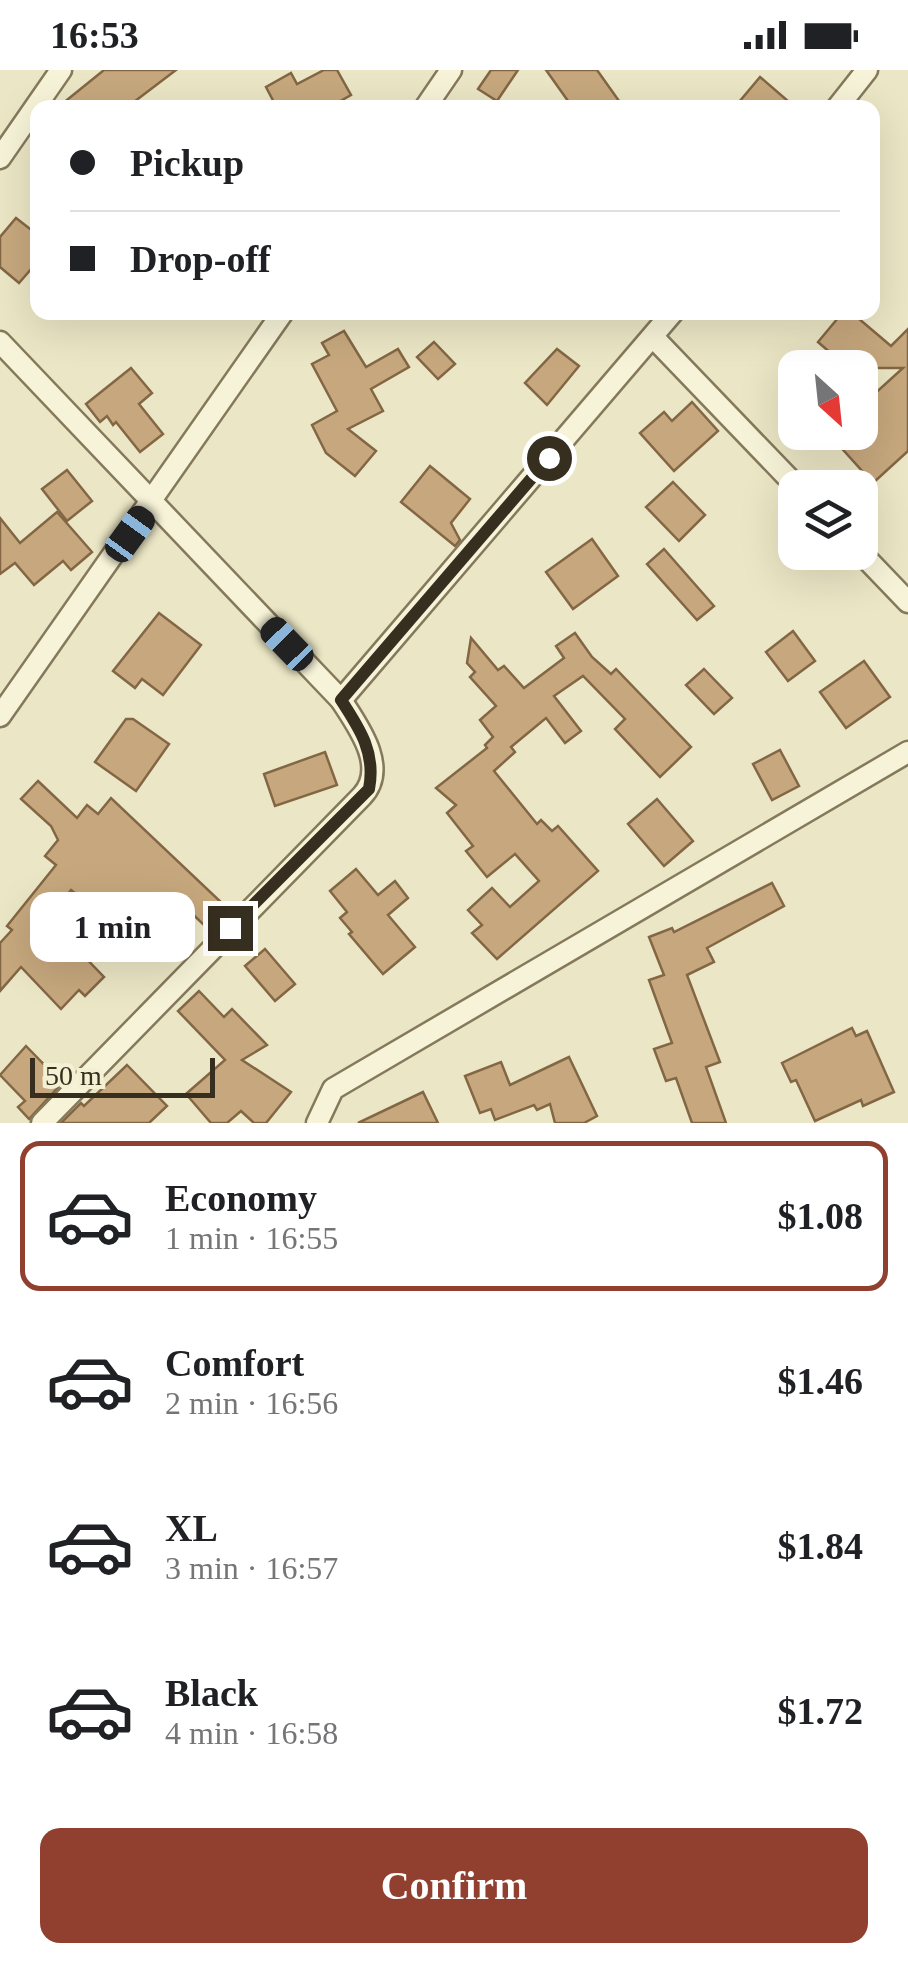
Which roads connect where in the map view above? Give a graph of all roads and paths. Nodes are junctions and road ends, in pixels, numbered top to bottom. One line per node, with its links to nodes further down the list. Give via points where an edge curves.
1 (61, 70): 4 (street)
2 (451, 70): 5 (street)
3 (868, 70): 6 (street)
4 (40, 100)
5 (430, 100)
6 (844, 100)
7 (30, 115): 8 (street)
8 (0, 158)
9 (278, 320): 14 (street)
10 (667, 320): 11 (street)
11 (653, 337): 13 (street); 17 (street)
12 (0, 342): 14 (street)
13 (781, 470)
14 (152, 503): 17 (street); 18 (street)
15 (877, 570): 16 (street)
16 (908, 602)
17 (341, 700): 20 (street, via 364,736 373,769 369,789)
18 (0, 716)
19 (908, 752): 21 (street, via 333,1089)
20 (42, 1123)
21 (318, 1123)

